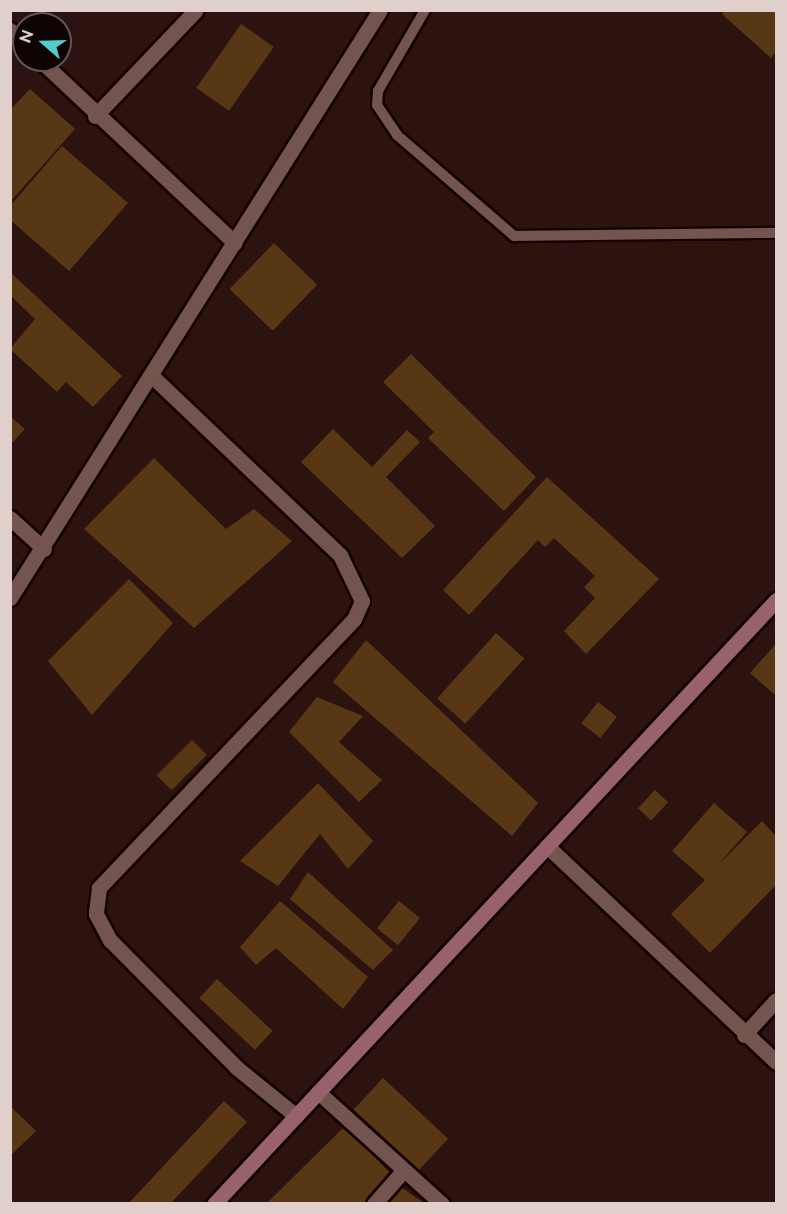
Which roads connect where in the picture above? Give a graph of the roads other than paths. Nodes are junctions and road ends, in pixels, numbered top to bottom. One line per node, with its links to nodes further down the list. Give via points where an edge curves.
1 (196, 10): 5 (street)
2 (380, 10): 7 (street)
3 (425, 10): 6 (lane, via 378,91 377,105 397,135 514,236)
4 (52, 72): 5 (street)
5 (94, 116): 7 (street)
6 (777, 233)
7 (235, 243): 8 (street)
8 (152, 376): 10 (street); 18 (street, via 340,555 362,601 354,619 99,888 96,914 110,940 237,1068)
9 (10, 518): 10 (street)
10 (44, 549): 11 (street)
11 (10, 597)
12 (777, 600): 13 (main road)
13 (547, 846): 15 (street); 17 (main road)
14 (777, 1000): 15 (street)
15 (744, 1035): 16 (street)
16 (777, 1062)
17 (318, 1092): 18 (main road); 19 (street)
18 (296, 1116): 20 (main road)
19 (403, 1170): 21 (street); 22 (street)
20 (214, 1203)
21 (374, 1203)
22 (441, 1203)

